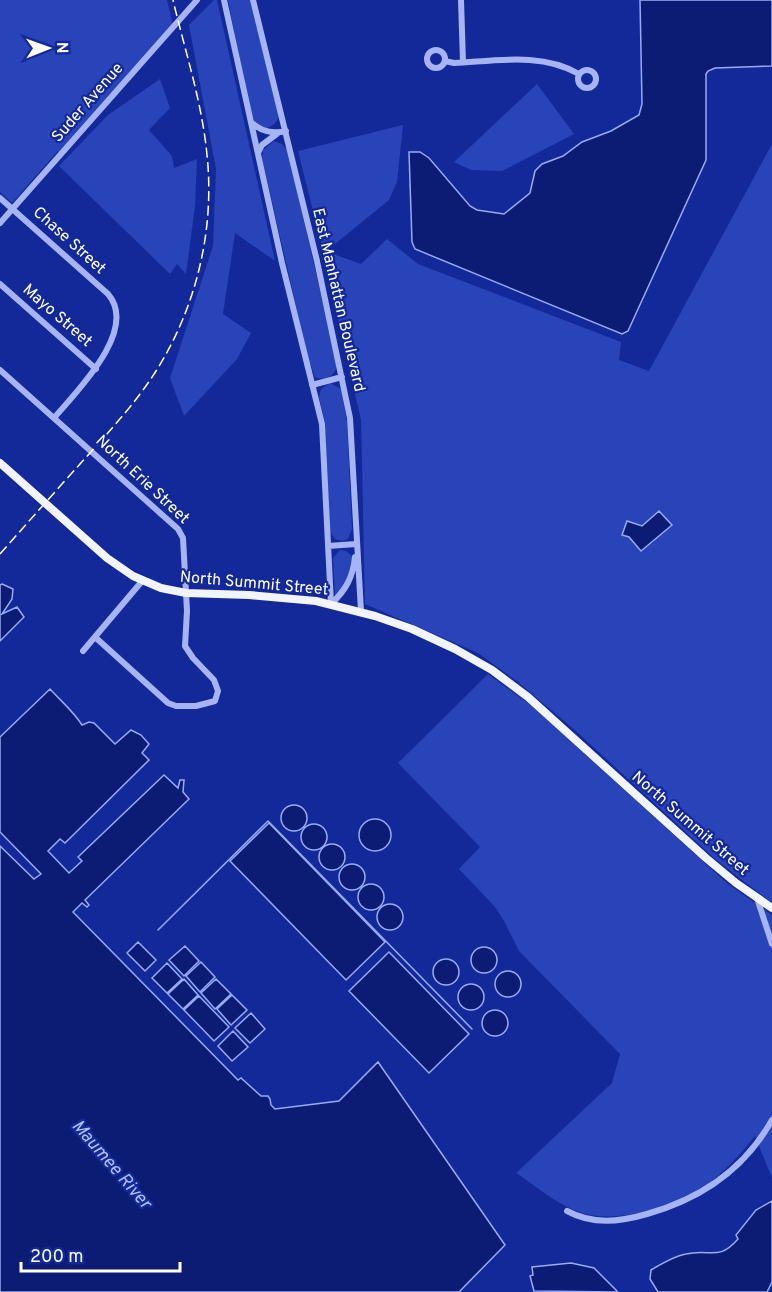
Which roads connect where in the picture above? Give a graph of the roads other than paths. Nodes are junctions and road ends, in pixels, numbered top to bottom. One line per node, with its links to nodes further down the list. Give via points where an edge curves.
1 (196, 0): 12 (street, Suder Avenue)
2 (224, 0): 8 (street)
3 (253, 0): 9 (street, East Manhattan Boulevard)
4 (461, 0): 6 (street)
5 (445, 61): 6 (street)
6 (464, 62): 7 (street, via 545,61)
7 (579, 74)
8 (250, 120): 9 (street, via 256,128); 10 (street)
9 (282, 132): 10 (street, via 262,145); 17 (street, East Manhattan Boulevard)
10 (258, 154): 18 (street)
11 (0, 198): 12 (street, Chase Street)
12 (13, 209): 13 (street, Suder Avenue); 15 (street, Chase Street, via 108,294 116,307 115,330)
13 (0, 224)
14 (0, 284): 15 (street, Mayo Street)
15 (96, 369): 19 (street)
16 (0, 370): 19 (street, North Erie Street)
17 (342, 377): 18 (street); 21 (street, East Manhattan Boulevard, via 350,418)
18 (312, 384): 22 (street, via 322,424)
19 (54, 418): 24 (street, North Erie Street, via 178,529 183,538)
20 (0, 463): 23 (main road, North Summit Street, via 107,558)
21 (356, 544): 22 (street); 25 (street, via 354,570 348,585); 26 (street, East Manhattan Boulevard)
22 (328, 546): 25 (street)
23 (143, 580): 24 (main road, North Summit Street); 27 (street)
24 (186, 593): 25 (main road, North Summit Street, via 285,597); 27 (street, North Erie Street, via 185,646 217,685 218,697 211,704 168,703)
25 (331, 604): 26 (main road, North Summit Street)
26 (361, 611): 29 (main road, North Summit Street, via 433,638 505,679 565,728 706,858)
27 (95, 637): 28 (street)
28 (83, 651)
29 (757, 898): 30 (main road, North Summit Street); 31 (street)
30 (772, 908)
31 (772, 944)
32 (772, 1120): 33 (street, via 737,1167 681,1203 610,1221 587,1219)
33 (567, 1211)

